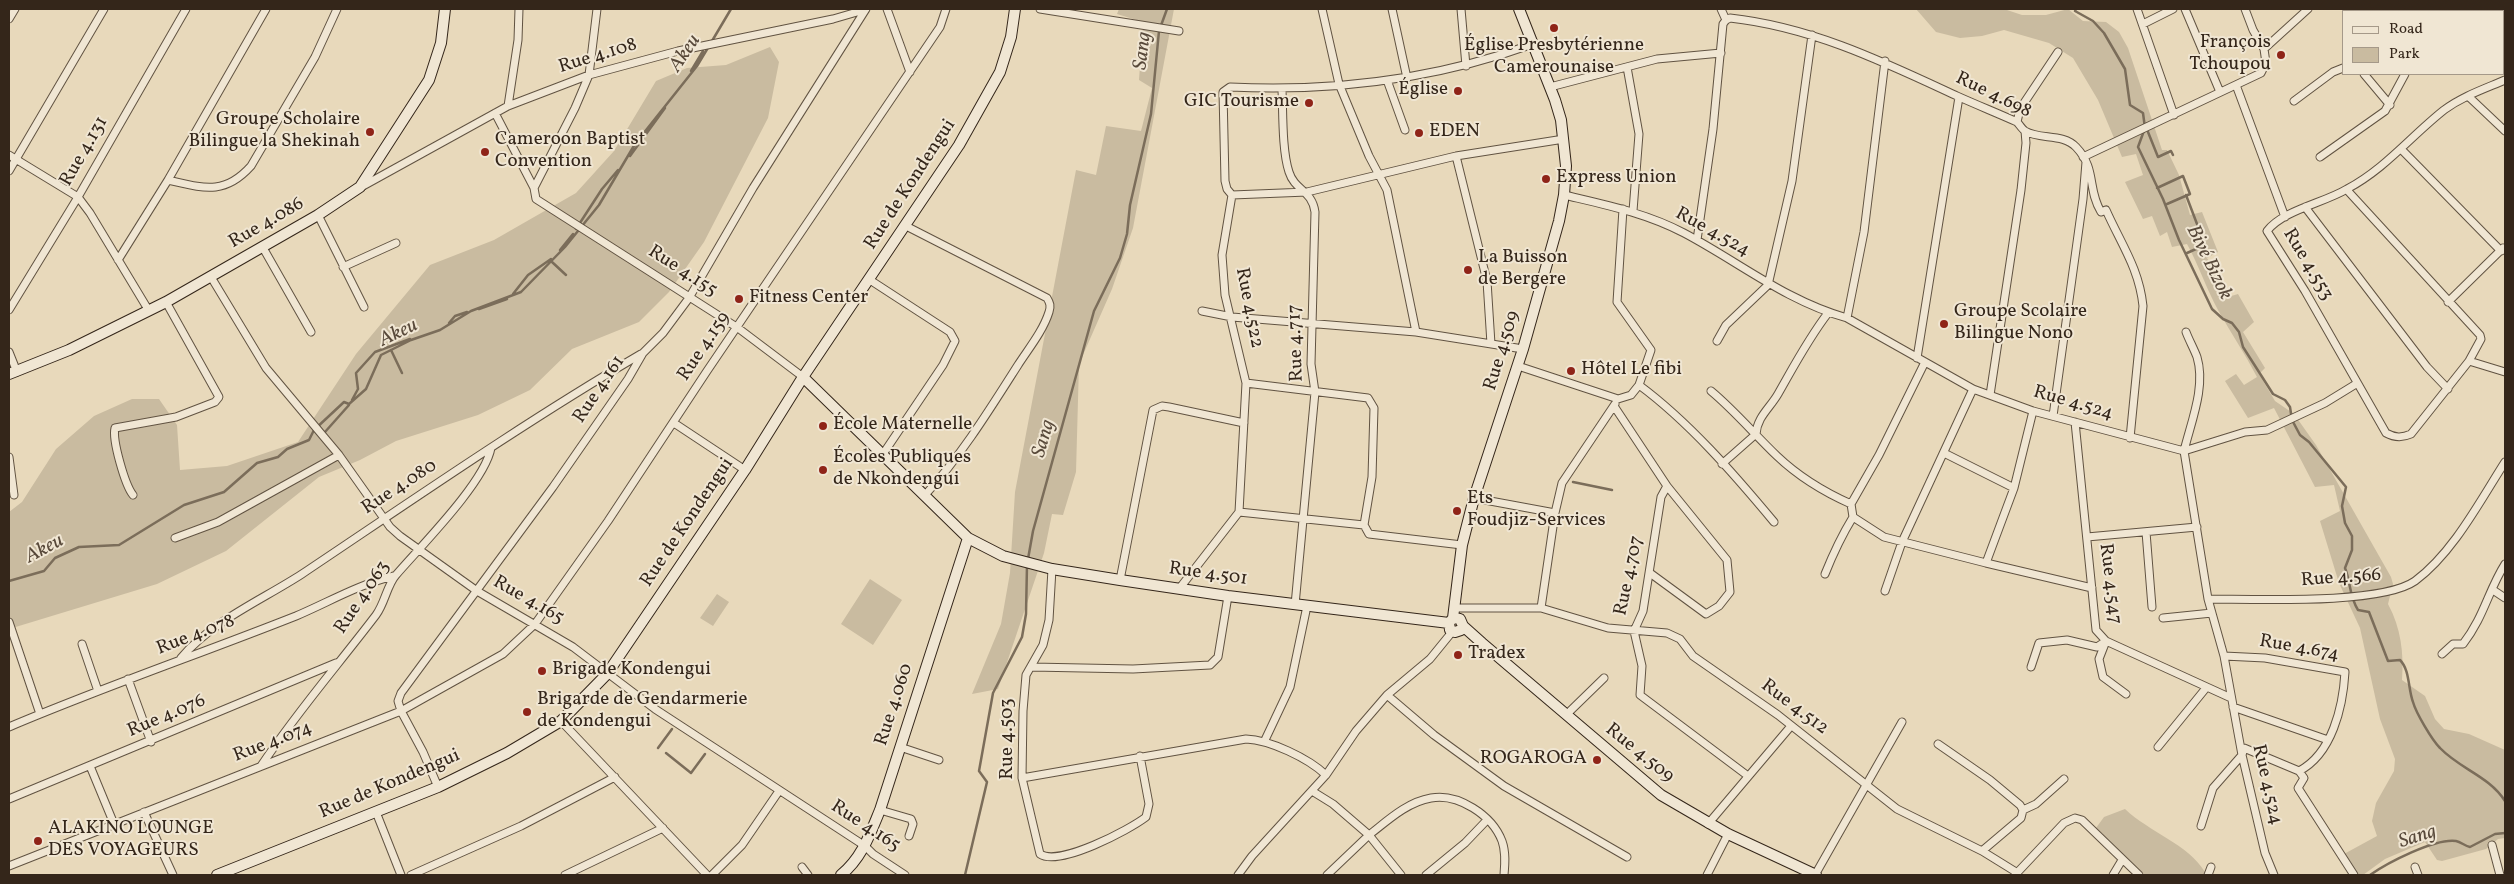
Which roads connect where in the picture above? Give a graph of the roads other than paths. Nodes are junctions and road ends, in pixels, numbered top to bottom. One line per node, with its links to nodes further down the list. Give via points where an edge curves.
1 (15, 9): 24 (street)
2 (104, 9): 66 (street)
3 (186, 9): 76 (street, Rue 4.131)
4 (266, 9): 69 (street)
5 (337, 9): 69 (street, via 315,58 242,176 231,184 207,189)
6 (445, 9): 70 (street, Rue 4.086, via 442,43 429,80)
7 (519, 9): 53 (street)
8 (597, 9): 38 (street)
9 (888, 9): 37 (street)
10 (946, 9): 37 (street, Rue 4.159, via 940,27)
11 (1015, 9): 82 (street, Rue de Kondengui, via 1007,53 992,91)
12 (1040, 9): 27 (street)
13 (1322, 9): 44 (street)
14 (1392, 9): 41 (street)
15 (1461, 9): 34 (street)
16 (1519, 9): 29 (street, Rue 4.509)
17 (1720, 9): 25 (street)
18 (2137, 9): 26 (street)
19 (2173, 9): 26 (street)
20 (2184, 9): 48 (street)
21 (2245, 9): 30 (street)
22 (2308, 9): 30 (street)
23 (865, 10): 38 (street, Rue 4.108, via 678,51); 92 (street, Rue 4.161, via 753,188)
24 (9, 19)
25 (1726, 20): 28 (street, Rue 4.698, via 1760,21); 32 (street)
26 (2143, 24): 55 (street)
27 (1178, 31)
28 (1812, 35): 33 (street, Rue 4.698); 91 (street, via 1792,181)
29 (1533, 44): 34 (street, Rue 4.522); 46 (street, Rue 4.509)
30 (2264, 49): 45 (street, via 2265,68)
31 (2058, 52): 56 (street, via 2020,109)
32 (1720, 53): 35 (street, via 1664,58); 83 (street, via 1713,128)
33 (1885, 61): 50 (street, Rue 4.698); 101 (street, via 1864,232)
34 (1466, 66): 41 (street, Rue 4.522)
35 (1627, 67): 46 (street); 79 (street, via 1639,134)
36 (2342, 68): 51 (street)
37 (910, 72): 103 (street, Rue 4.159)
38 (589, 75): 53 (street, Rue 4.108); 71 (street)
39 (2365, 75): 52 (street)
40 (2404, 75): 52 (street)
41 (1407, 78): 42 (street, Rue 4.522)
42 (1387, 80): 44 (street, Rue 4.522); 57 (street)
43 (2505, 80): 49 (street, Rue 4.553)
44 (1338, 84): 47 (street, Rue 4.522); 68 (street, via 1369,156)
45 (2236, 85): 48 (street); 81 (street)
46 (1550, 87): 60 (street, Rue 4.509)
47 (1282, 90): 73 (street, Rue 4.717, via 1289,172 1295,186); 74 (street, Rue 4.522, via 1230,87 1223,92 1225,181)
48 (2220, 92): 55 (street)
49 (2468, 96): 59 (street); 61 (street, Rue 4.553, via 2444,110)
50 (1959, 97): 56 (street, Rue 4.698); 112 (street)
51 (2294, 101)
52 (2390, 104): 64 (street)
53 (508, 106): 54 (street, Rue 4.108)
54 (495, 113): 70 (street, Rue 4.108); 71 (street, Rue 4.155)
55 (2174, 115): 65 (street)
56 (2017, 122): 58 (street, Rue 4.698)
57 (1405, 130)
58 (2025, 131): 65 (street, Rue 4.698, via 2071,142); 126 (street, via 2021,190)
59 (2505, 131)
60 (1564, 140): 63 (street); 75 (street, Rue 4.509)
61 (2401, 150): 72 (street, Rue 4.553); 86 (street)
62 (9, 155): 66 (street)
63 (1456, 156): 68 (street); 108 (street, via 1487,281)
64 (2320, 157)
65 (2084, 159): 129 (street, via 2083,199); 134 (street, via 2091,170 2094,200 2100,212 2106,210 2134,265 2141,289 2143,306)
66 (17, 160): 67 (street); 76 (street)
67 (9, 172)
68 (1380, 173): 73 (street); 105 (street, via 1399,241)
69 (168, 180): 87 (street)
70 (360, 187): 80 (street, Rue 4.086)
71 (534, 188): 92 (street, Rue 4.155, via 536,199)
72 (2347, 190): 77 (street, Rue 4.553); 94 (street)
73 (1307, 192): 74 (street); 102 (street, Rue 4.717, via 1315,212)
74 (1232, 194): 100 (street, Rue 4.522, via 1222,255 1225,295)
75 (1564, 195): 78 (street, Rue 4.524); 109 (street, Rue 4.509)
76 (78, 197): 87 (street); 96 (street, Rue 4.131)
77 (2305, 208): 81 (street, Rue 4.553); 123 (street, via 2427,367)
78 (1623, 209): 79 (street, Rue 4.524); 121 (street, via 1617,302 1651,350)
79 (1633, 211): 83 (street, Rue 4.524)
80 (318, 215): 85 (street, Rue 4.086); 88 (street)
81 (2285, 217): 120 (street, Rue 4.553, via 2267,232 2305,291)
82 (906, 226): 90 (street, Rue de Kondengui); 148 (street, via 1047,298 1051,304 1044,325 1004,389 942,477)
83 (1696, 240): 91 (street, Rue 4.524)
84 (396, 243): 88 (street)
85 (262, 246): 89 (street, Rue 4.086); 104 (street)
86 (2504, 249): 94 (street)
87 (118, 260): 97 (street)
88 (343, 267): 95 (street)
89 (211, 277): 93 (street, Rue 4.086); 139 (street, Rue 4.165, via 266,368)
90 (870, 280): 118 (street, Rue de Kondengui); 138 (street, via 950,332 955,341 943,365)
91 (1768, 285): 99 (street, Rue 4.524); 107 (street, via 1726,325)
92 (689, 298): 103 (street, Rue 4.155); 111 (street, Rue 4.161)
93 (166, 302): 97 (street, Rue 4.086); 147 (street, via 219,397 216,402 176,417 115,428 122,468)
94 (2448, 302): 113 (street, Rue 4.553, via 2481,337)
95 (364, 308)
96 (9, 310)
97 (149, 311): 117 (street, Rue 4.086)
98 (1202, 311): 100 (street)
99 (1828, 313): 101 (street, Rue 4.524); 133 (street, via 1763,413)
100 (1232, 317): 102 (street); 119 (street, Rue 4.522)
101 (1847, 318): 112 (street, Rue 4.524)
102 (1311, 322): 105 (street); 125 (street, Rue 4.717)
103 (738, 328): 118 (street, Rue 4.155); 132 (street, Rue 4.159)
104 (311, 332)
105 (1416, 332): 108 (street)
106 (2186, 332): 136 (street, via 2197,358 2199,375 2198,394)
107 (1717, 341)
108 (1491, 344): 109 (street)
109 (1523, 349): 115 (street, Rue 4.509)
110 (9, 352): 117 (street)
111 (643, 353): 135 (street, Rue 4.080, via 555,405); 176 (street, Rue 4.161)
112 (1918, 358): 114 (street, Rue 4.524)
113 (2469, 361): 116 (street); 123 (street, Rue 4.553)
114 (1925, 362): 122 (street, Rue 4.524); 150 (street)
115 (1518, 366): 127 (street); 149 (street, Rue 4.509)
116 (2505, 372)
117 (13, 373)
118 (804, 377): 138 (street, Rue 4.155); 143 (street, Rue de Kondengui)
119 (1246, 383): 125 (street); 131 (street, Rue 4.522)
120 (2356, 384): 123 (street, Rue 4.553, via 2386,433 2393,437 2411,434); 136 (street, via 2325,403 2267,430 2245,432)
121 (1639, 385): 127 (street, via 1631,395); 142 (street, via 1664,404)
122 (1974, 389): 126 (street, Rue 4.524); 137 (street)
123 (2448, 389)
124 (1711, 391): 133 (street)
125 (1315, 392): 155 (street, Rue 4.717); 157 (street, via 1368,398 1372,402 1372,477)
126 (1990, 394): 128 (street, Rue 4.524)
127 (1616, 403): 144 (street); 152 (street, via 1567,474)
128 (2033, 411): 129 (street, Rue 4.524); 145 (street)
129 (2054, 416): 130 (street, Rue 4.524)
130 (2076, 422): 134 (street, Rue 4.524); 160 (street, Rue 4.547)
131 (1244, 423): 151 (street, Rue 4.522); 172 (street, via 1162,406 1153,410)
132 (674, 424): 143 (street); 189 (street, Rue 4.159)
133 (1756, 434): 142 (street); 150 (street, via 1777,457 1805,479)
134 (2130, 438): 136 (street, Rue 4.524)
135 (491, 448): 153 (street, Rue 4.080); 165 (street, Rue 4.063, via 484,467)
136 (2184, 451): 158 (street, Rue 4.524)
137 (1944, 453): 145 (street); 163 (street)
138 (883, 454): 148 (street, Rue 4.155)
139 (339, 455): 153 (street, Rue 4.165); 161 (street, via 212,525)
140 (9, 458): 146 (street)
141 (2505, 462): 180 (street, Rue 4.566, via 2460,534 2420,576 2403,587 2382,593 2320,597)
142 (1722, 464): 156 (street)
143 (746, 470): 199 (street, Rue de Kondengui)
144 (1668, 486): 169 (street, Rue 4.707, via 1661,497); 169 (street, via 1727,560 1730,592 1719,606 1706,614)
145 (2014, 488): 166 (street)
146 (14, 495)
147 (133, 495)
148 (925, 495): 162 (street, Rue 4.155)
149 (1474, 498): 152 (street); 164 (street, Rue 4.509)
150 (1851, 504): 154 (street)
151 (1240, 512): 155 (street); 174 (street)
152 (1555, 513): 184 (street)
153 (384, 517): 165 (street, Rue 4.165, via 395,532); 195 (street, Rue 4.080, via 208,632)
154 (1853, 517): 163 (street, via 1884,537); 170 (street)
155 (1302, 518): 157 (street); 181 (street, Rue 4.717, via 1302,547)
156 (1774, 522)
157 (1364, 525): 164 (street, via 1369,534)
158 (2197, 527): 159 (street); 180 (street, Rue 4.524)
159 (2146, 532): 160 (street); 183 (street)
160 (2087, 537): 173 (street, Rue 4.547)
161 (175, 538)
162 (968, 538): 168 (street, Rue 4.501, via 1002,556); 219 (street, Rue 4.060)
163 (1902, 542): 166 (street); 177 (street)
164 (1462, 545): 187 (street, Rue 4.509)
165 (419, 550): 171 (street, Rue 4.063); 176 (street, Rue 4.165)
166 (1986, 563): 173 (street)
167 (2505, 564): 175 (street)
168 (1052, 569): 172 (street, Rue 4.501); 197 (street, Rue 4.503, via 1049,620 1043,645)
169 (1650, 573): 190 (street, Rue 4.707, via 1643,611)
170 (1825, 574)
171 (394, 576): 195 (street, Rue 4.078, via 364,584 297,615); 196 (street, Rue 4.063, via 383,604)
172 (1120, 580): 174 (street, Rue 4.501)
173 (2092, 588): 191 (street, Rue 4.547, via 2096,630)
174 (1179, 589): 178 (street, Rue 4.501)
175 (2493, 590): 179 (street); 193 (street, via 2481,618 2463,644 2452,644)
176 (478, 591): 189 (street, Rue 4.165); 208 (street, Rue 4.161, via 405,688 398,701)
177 (1885, 591)
178 (1228, 596): 181 (street, Rue 4.501); 197 (street, via 1218,658 1210,665 1124,669)
179 (2505, 598)
180 (2208, 599): 185 (street, Rue 4.524)
181 (1294, 605): 182 (street, Rue 4.501)
182 (1307, 606): 187 (street, Rue 4.501); 215 (street, via 1290,687)
183 (2152, 607)
184 (1540, 608): 187 (street, Rue 4.512); 190 (street, Rue 4.512, via 1608,628)
185 (2212, 612): 186 (street); 194 (street, Rue 4.524)
186 (2163, 618)
187 (1452, 620): 205 (street, via 1430,659); 210 (street, Rue 4.509, via 1460,619 1463,626)
188 (9, 622): 209 (street)
189 (535, 624): 199 (street, Rue 4.165, via 573,647); 208 (street, Rue 4.074, via 503,654)
190 (1634, 631): 213 (street, Rue 4.512, via 1668,633 1680,639 1693,656); 228 (street, Rue 4.707, via 1642,666 1639,685 1642,698)
191 (2106, 641): 198 (street, via 2098,647 2067,640 2039,643); 202 (street, Rue 4.547); 204 (street, via 2099,659 2102,677)
192 (82, 644): 203 (street)
193 (2442, 654)
194 (2224, 656): 206 (street, Rue 4.524); 216 (street, Rue 4.674, via 2265,658 2345,672 2340,710)
195 (181, 658): 201 (street, Rue 4.078)
196 (336, 663): 217 (street, Rue 4.076); 225 (street, Rue 4.063)
197 (1032, 667): 230 (street, Rue 4.503, via 1026,675)
198 (2031, 667)
199 (607, 674): 211 (street, Rue de Kondengui); 234 (street, Rue 4.165)
200 (1604, 678): 210 (street)
201 (128, 679): 203 (street, Rue 4.078); 217 (street)
202 (2206, 688): 206 (street, Rue 4.547); 220 (street)
203 (98, 691): 209 (street, Rue 4.078)
204 (2126, 694)
205 (1387, 695): 227 (street, via 1356,731); 252 (street, via 1504,786)
206 (2231, 698): 207 (street, Rue 4.524)
207 (2233, 707): 216 (street); 221 (street, Rue 4.524)
208 (401, 711): 225 (street, Rue 4.074); 233 (street)
209 (40, 714): 214 (street, Rue 4.078)
210 (1566, 716): 243 (street, Rue 4.509, via 1661,795)
211 (561, 722): 229 (street); 233 (street, Rue de Kondengui)
212 (1902, 722): 232 (street)
213 (1791, 726): 228 (street); 232 (street, Rue 4.512)
214 (9, 727)
215 (1265, 740): 222 (street, via 1221,741); 227 (street)
216 (2328, 740): 226 (street, Rue 4.674, via 2320,756)
217 (151, 742): 224 (street, Rue 4.076)
218 (1938, 744): 238 (street, via 1990,780)
219 (900, 747): 223 (street); 237 (street, Rue 4.060)
220 (2158, 747)
221 (2242, 755): 226 (street, via 2244,748); 244 (street, via 2213,788); 279 (street, Rue 4.524, via 2266,858)
222 (1140, 756): 230 (street); 230 (street, Rue 4.503, via 1149,804 1146,817 1106,841 1054,857 1040,854)
223 (939, 760)
224 (90, 766): 236 (street, Rue 4.076); 242 (street)
225 (260, 766): 239 (street, Rue 4.074)
226 (2299, 771): 280 (street, via 2304,778 2298,788)
227 (1326, 775): 235 (street)
228 (1748, 776): 243 (street)
229 (615, 777): 245 (street); 262 (street, via 521,826)
230 (1022, 778)
231 (2064, 780): 238 (street, via 2036,804)
232 (1867, 784): 251 (street, Rue 4.512, via 1897,809); 275 (street)
233 (438, 787): 240 (street, Rue de Kondengui)
234 (779, 791): 250 (street, Rue 4.165); 265 (street, via 742,846)
235 (1312, 791): 247 (street, via 1333,804); 269 (street)
236 (9, 800)
237 (880, 810): 248 (street, via 911,819 913,824); 250 (street, Rue 4.060)
238 (2023, 810): 251 (street, via 2021,818)
239 (144, 812): 242 (street, Rue 4.074); 259 (street)
240 (376, 812): 260 (street, Rue de Kondengui); 261 (street)
241 (1487, 820): 247 (street, via 1463,800 1431,798 1396,814); 272 (street); 273 (street, via 1501,839)
242 (114, 824): 254 (street, Rue 4.074)
243 (1708, 824): 246 (street, Rue 4.509)
244 (2201, 826)
245 (663, 828): 263 (street); 264 (street)
246 (1728, 834): 274 (street); 275 (street, Rue 4.509)
247 (1369, 835): 270 (street); 271 (street)
248 (909, 836)
249 (2492, 845): 282 (street)
250 (865, 846): 267 (street, Rue 4.060); 268 (street, Rue 4.165)
251 (1982, 851): 258 (street, Rue 4.512)
252 (1627, 857)
253 (2122, 860): 258 (street, via 2082,820 2075,818 2064,823); 276 (street); 277 (street)
254 (9, 866)
255 (802, 867): 266 (street)
256 (2211, 867): 278 (street)
257 (2415, 867): 281 (street)
258 (2015, 874)
259 (173, 875)
260 (217, 875)
261 (401, 875)
262 (411, 875)
263 (565, 875)
264 (707, 875)
265 (712, 875)
266 (808, 875)
267 (841, 875)
268 (905, 875)
269 (1238, 875)
270 (1327, 875)
271 (1401, 875)
272 (1426, 875)
273 (1504, 875)
274 (1707, 875)
275 (1816, 875)
276 (2113, 875)
277 (2140, 875)
278 (2208, 875)
279 (2274, 875)
280 (2354, 875)
281 (2418, 875)
282 (2500, 875)

